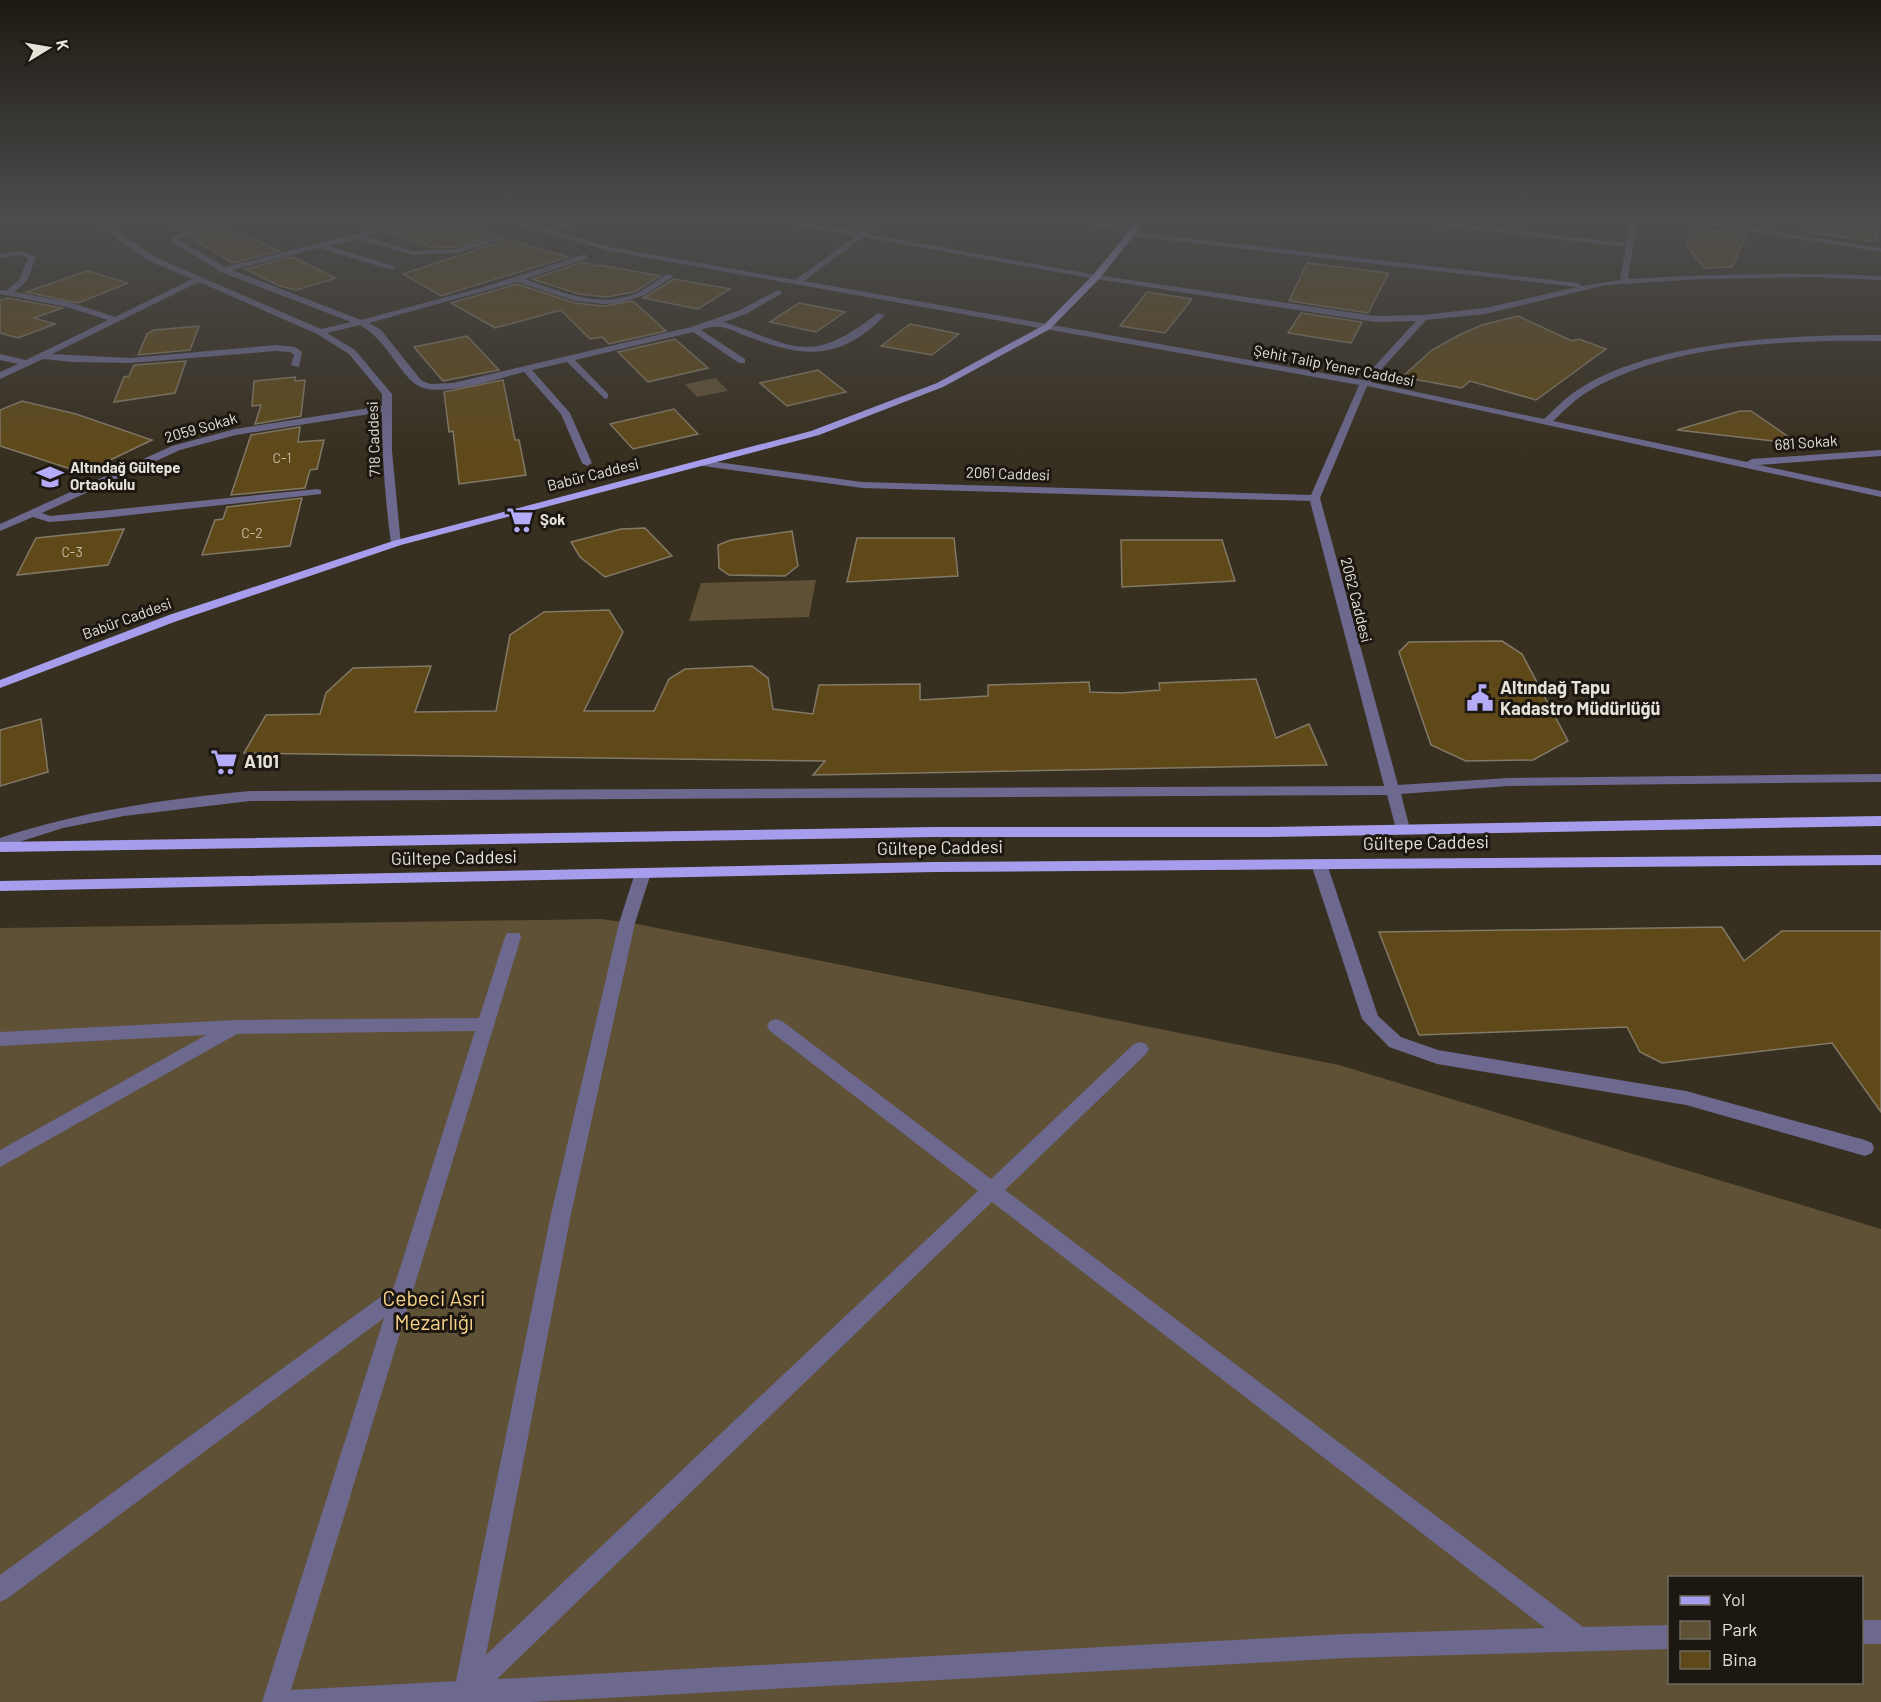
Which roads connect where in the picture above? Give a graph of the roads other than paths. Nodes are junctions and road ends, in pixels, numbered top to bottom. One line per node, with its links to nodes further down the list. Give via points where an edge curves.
1 (30, 297): 15 (street, via 69,304)
2 (162, 297): 15 (street)
3 (241, 297): 20 (street, 718 Caddesi)
4 (293, 297): 17 (street)
5 (455, 297): 17 (street)
6 (572, 297): 7 (street, via 618,302)
7 (634, 297)
8 (769, 297): 16 (street)
9 (878, 297): 18 (street, Şehit Talip Yener Caddesi)
10 (1076, 297): 18 (main road, Babür Caddesi)
11 (1223, 297): 14 (street, via 1375,319)
12 (1544, 297): 14 (street, via 1485,311)
13 (881, 315): 16 (street, via 853,336 820,350 798,349)
14 (1423, 318): 30 (street)
15 (117, 320): 22 (street)
16 (717, 322): 19 (street)
17 (362, 323): 20 (street); 28 (street, via 378,332 418,382 428,387 453,386)
18 (1047, 327): 30 (street, Şehit Talip Yener Caddesi); 36 (main road, Babür Caddesi, via 940,385 874,412 815,433)
19 (694, 329): 24 (street); 25 (street)
20 (320, 332): 32 (street, 718 Caddesi, via 352,352 372,374 387,394)
21 (1881, 338): 33 (street, via 1709,349 1644,364 1587,388)
22 (43, 356): 26 (street); 27 (street, via 118,361 276,348 299,354)
23 (0, 357): 26 (street)
24 (568, 358): 28 (street); 31 (street)
25 (742, 361)
26 (27, 363): 29 (street)
27 (296, 364)
28 (525, 368): 35 (street, via 565,413)
29 (0, 376)
30 (1364, 383): 33 (street, Şehit Talip Yener Caddesi); 40 (street)
31 (605, 396)
32 (388, 408): 41 (street, 2059 Sokak, via 235,432 176,448); 43 (street, 718 Caddesi, via 387,451)
33 (1546, 422): 37 (street, Şehit Talip Yener Caddesi)
34 (1881, 453): 37 (street, 681 Sokak)
35 (587, 463)
36 (703, 463): 40 (street, 2061 Caddesi, via 862,485); 43 (main road, Babür Caddesi)
37 (1734, 464): 39 (street, Şehit Talip Yener Caddesi)
38 (317, 492): 41 (street, via 49,519)
39 (1881, 494)
40 (1315, 498): 46 (street, 2062 Caddesi)
41 (33, 513): 42 (street, 2059 Sokak)
42 (0, 528)
43 (398, 543): 44 (main road, Babür Caddesi, via 173,618)
44 (0, 684)
45 (1881, 778): 46 (street, via 1508,782)
46 (1390, 789): 48 (street, 2062 Caddesi); 49 (street, via 250,796 119,812 52,825)
47 (1881, 821): 48 (main road, Gültepe Caddesi)
48 (1403, 829): 49 (main road, Gültepe Caddesi)
49 (0, 845)
50 (1881, 860): 51 (main road, Gültepe Caddesi)
51 (1319, 864): 52 (main road, Gültepe Caddesi); 60 (street, via 1371,1019 1395,1042 1437,1057 1686,1098)
52 (643, 873): 53 (main road, Gültepe Caddesi); 69 (street, via 627,923 561,1214)
53 (0, 886)
54 (513, 937): 55 (street)
55 (486, 1024): 57 (street); 63 (street)
56 (776, 1026): 62 (street)
57 (236, 1027): 58 (street); 61 (street)
58 (0, 1039)
59 (1140, 1049): 62 (street)
60 (1865, 1148)
61 (0, 1159)
62 (992, 1190): 68 (street); 69 (street)
63 (402, 1293): 64 (street); 70 (street)
64 (0, 1590)
65 (1863, 1632): 66 (street)
66 (1881, 1632)
67 (1668, 1637): 68 (street)
68 (1580, 1640): 69 (street, via 1347,1646)
69 (465, 1696): 71 (street)
70 (275, 1702)
71 (294, 1702)

